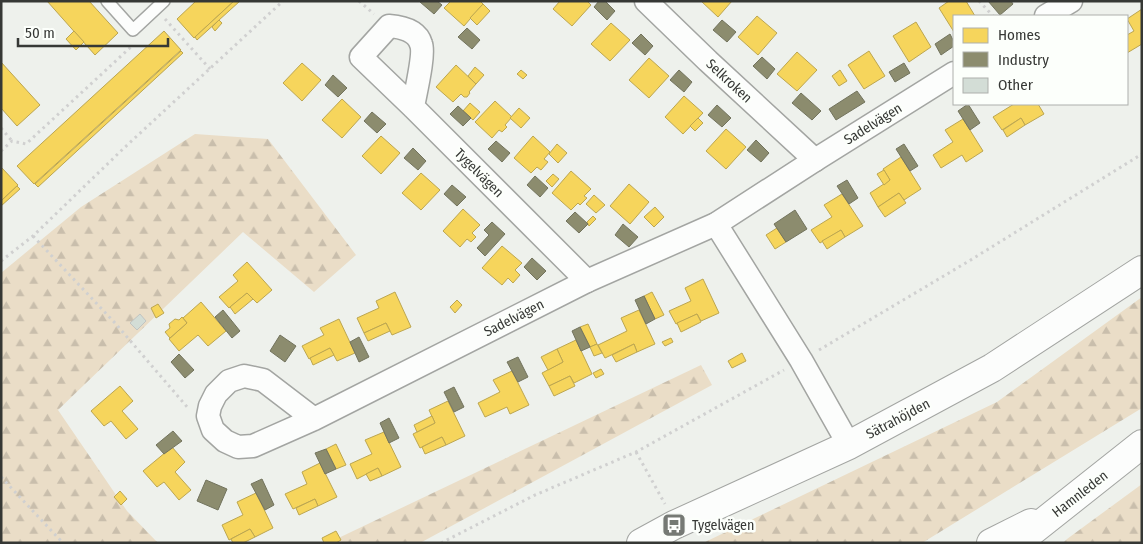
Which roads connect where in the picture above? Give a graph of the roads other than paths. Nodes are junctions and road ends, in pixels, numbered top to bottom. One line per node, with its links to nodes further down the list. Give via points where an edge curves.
1 (107, 1): 4 (lane, via 133,30)
2 (646, 1): 8 (street, Selkroken)
3 (1071, 1): 5 (street)
4 (160, 5)
5 (1048, 15)
6 (953, 74): 8 (street, Sadelvägen)
7 (414, 107): 11 (street, Tygelvägen)
8 (814, 160): 9 (street, Sadelvägen)
9 (716, 224): 11 (street, Sadelvägen); 14 (street, via 802,360)
10 (1142, 270): 14 (street, Sätrahöjden, via 992,368)
11 (587, 282): 12 (street, Sadelvägen)
12 (314, 419): 12 (street, Sadelvägen, via 262,380 244,376 229,381 216,394 208,416 214,430 225,441 238,447 253,446)
13 (1142, 444): 15 (street, Hamnleden)
14 (848, 445): 16 (street, Sätrahöjden)
15 (1066, 505): 17 (street); 18 (street, Hamnleden)
16 (641, 543)
17 (991, 543)
18 (1017, 543)

